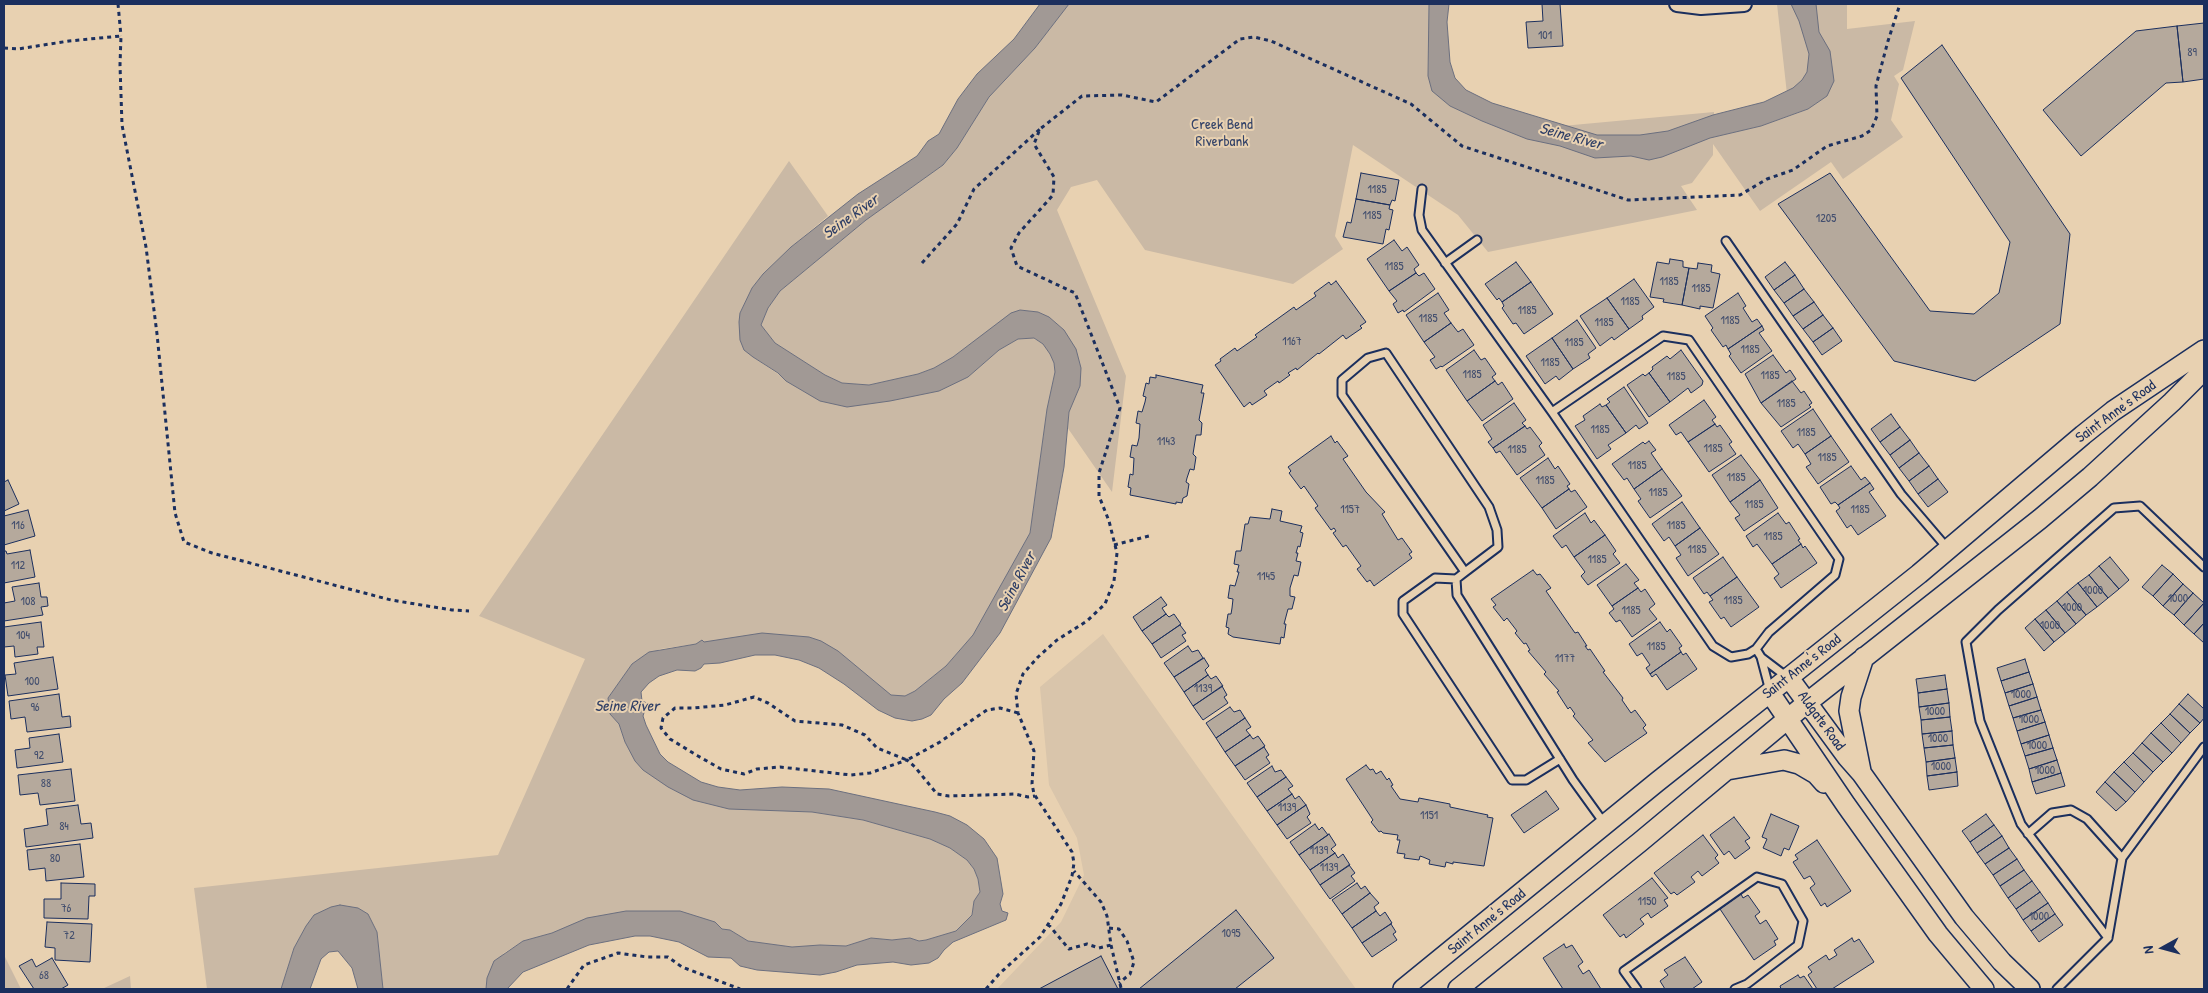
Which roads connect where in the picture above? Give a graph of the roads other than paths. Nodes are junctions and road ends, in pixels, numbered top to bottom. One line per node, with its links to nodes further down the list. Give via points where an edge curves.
1 (1677, 4): 2 (street, via 1701,7)
2 (1744, 4)
3 (1422, 189): 6 (lane, via 1419,215 1422,230)
4 (1477, 240): 6 (lane)
5 (1726, 241): 10 (lane, via 1901,494)
6 (1445, 263): 9 (lane)
7 (2204, 350): 10 (main road, Saint Anne's Road, via 2082,435)
8 (2204, 370): 15 (main road, Saint Anne's Road, via 2090,477)
9 (1552, 412): 14 (lane, via 1713,646 1731,657); 14 (lane, via 1664,336 1690,340 1839,559 1835,575 1769,632)
10 (1948, 549): 17 (main road, Saint Anne's Road)
11 (2204, 567): 27 (lane, via 2140,506 2114,508 1966,642 1980,721 2021,824)
12 (1465, 572): 12 (lane, via 1498,547 1497,530 1488,507 1386,353 1368,358 1342,380 1342,396); 13 (lane)
13 (1456, 579): 22 (lane, via 1457,595); 22 (lane, via 1435,578 1404,602 1403,614 1512,780 1526,780)
14 (1756, 649): 16 (lane)
15 (1864, 656): 19 (main road, Saint Anne's Road); 24 (main road, via 1849,711)
16 (1761, 658): 17 (lane, Aldgate Road); 18 (lane, Aldgate Road)
17 (1789, 678): 18 (main road, Saint Anne's Road); 19 (main road, Aldgate Road)
18 (1770, 693): 20 (main road, Aldgate Road); 26 (main road, Saint Anne's Road)
19 (1808, 702): 20 (main road, Saint Anne's Road); 24 (main road, Aldgate Road)
20 (1788, 719): 23 (main road, Saint Anne's Road); 25 (main road, Aldgate Road)
21 (2204, 748): 28 (lane)
22 (1560, 759): 26 (lane)
23 (1723, 771): 25 (main road, via 1784,760 1799,764 1816,774); 31 (main road, Saint Anne's Road)
24 (1862, 774): 35 (main road, Aldgate Road, via 1964,916 2002,962)
25 (1846, 805): 34 (main road, Aldgate Road, via 1938,934)
26 (1606, 826): 30 (main road, Saint Anne's Road)
27 (2028, 834): 28 (lane, via 2052,813 2071,810 2087,819); 29 (lane)
28 (2122, 858): 29 (lane)
29 (2108, 938): 36 (lane)
30 (1403, 989)
31 (1458, 989)
32 (1637, 989): 33 (lane, via 1624,971 1756,877 1782,884 1803,921 1798,945 1747,984)
33 (1735, 989)
34 (1984, 989)
35 (2030, 989)
36 (2057, 989)

